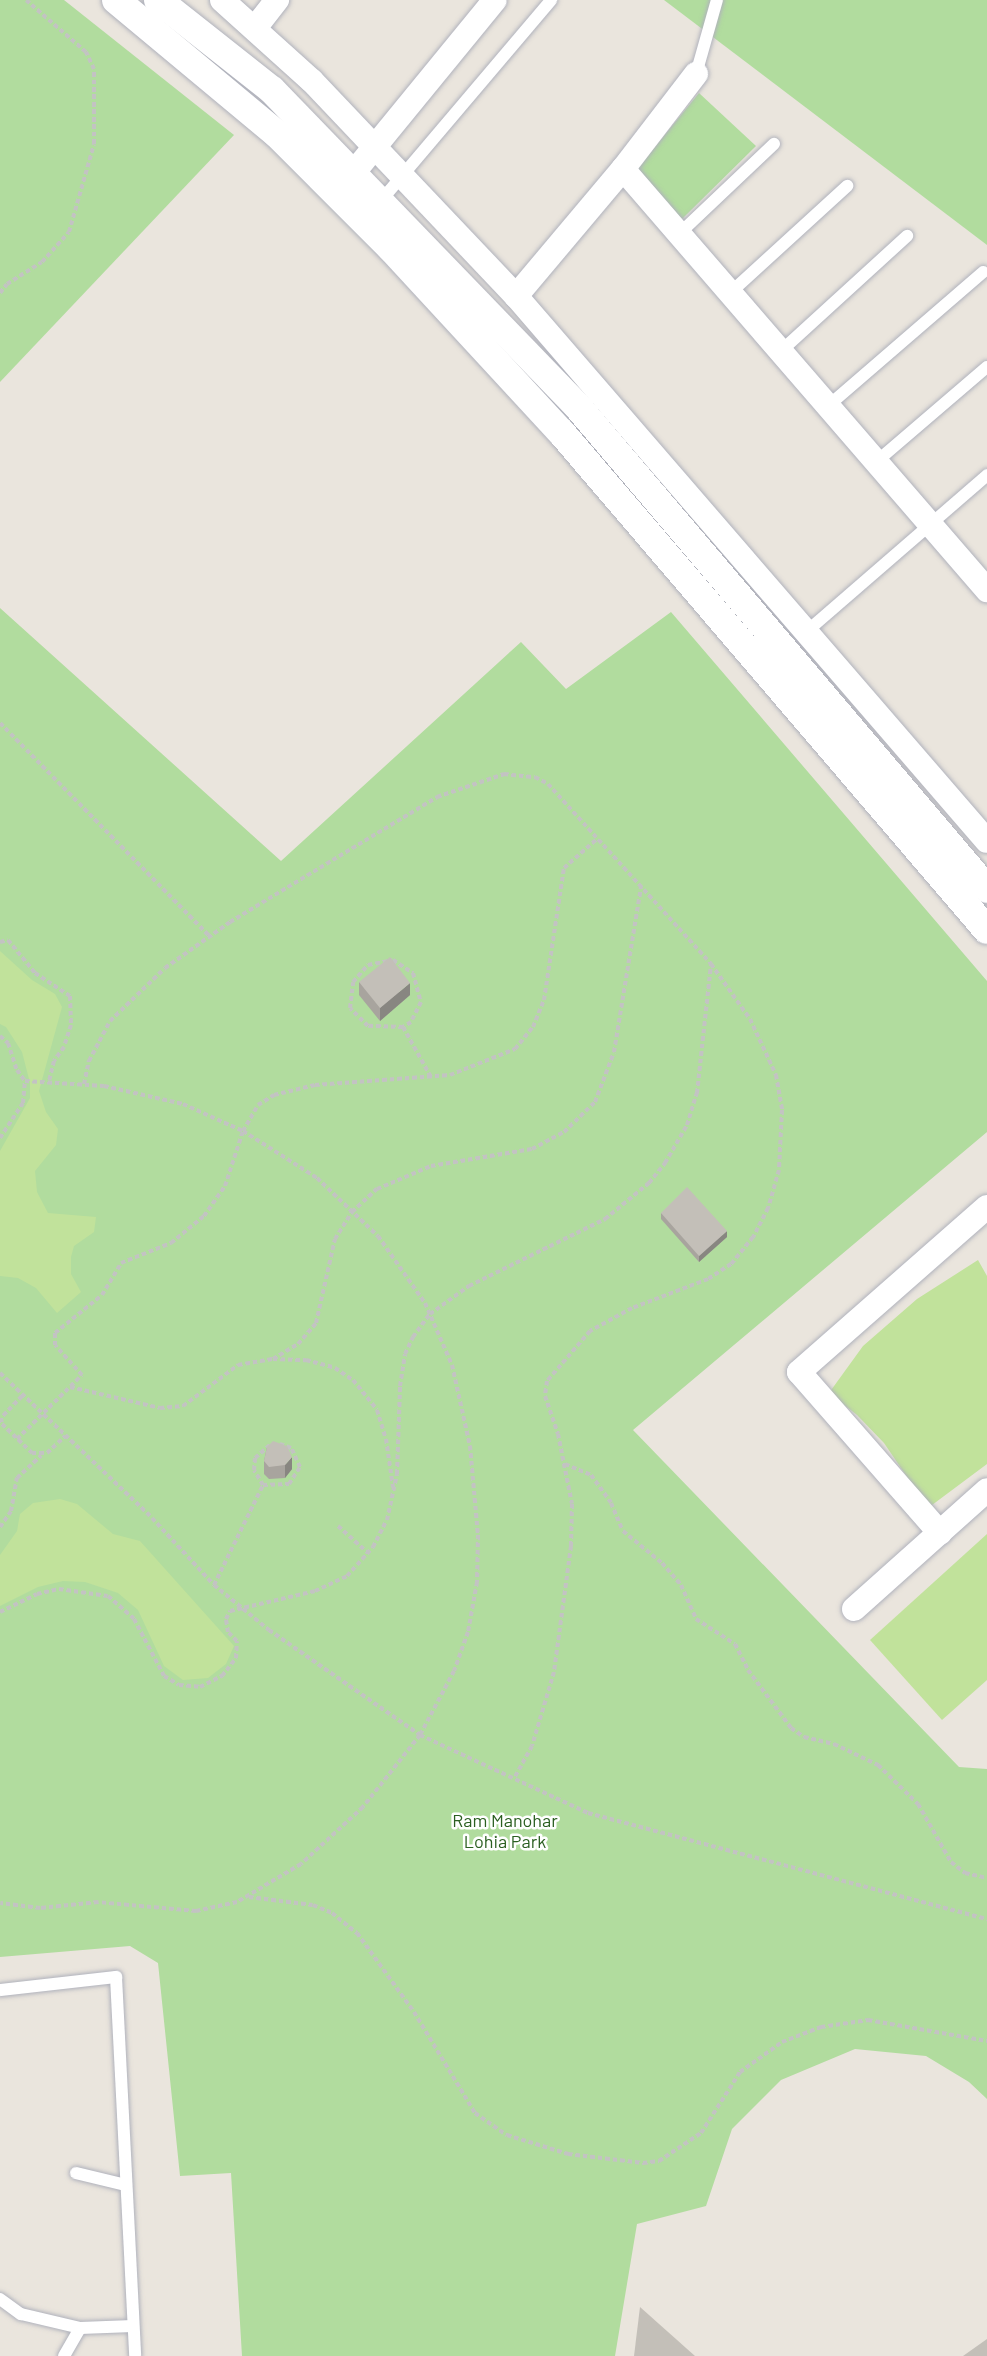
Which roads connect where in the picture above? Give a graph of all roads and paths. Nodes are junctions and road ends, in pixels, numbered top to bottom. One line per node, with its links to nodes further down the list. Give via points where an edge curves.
1 (26, 0): 21 (path, via 86,52 94,69 94,144 69,232 42,262 7,284)
2 (116, 0): 17 (street)
3 (158, 0): 14 (street, via 272,90)
4 (222, 0): 9 (street)
5 (277, 0): 9 (street)
6 (495, 0): 12 (street)
7 (551, 0): 15 (lane)
8 (717, 0): 10 (lane)
9 (255, 28): 12 (street)
10 (696, 74): 13 (street)
11 (774, 144): 18 (lane)
12 (375, 147): 14 (street); 15 (street)
13 (623, 169): 18 (street); 23 (street)
14 (354, 172): 17 (street)
15 (402, 176): 17 (lane); 23 (street)
16 (847, 186): 22 (lane)
17 (373, 211): 36 (street, via 578,407); 37 (street)
18 (679, 234): 22 (street)
19 (907, 236): 24 (lane)
20 (982, 272): 26 (lane)
21 (0, 293)
22 (730, 293): 24 (street)
23 (516, 296): 31 (street)
24 (781, 351): 26 (street)
25 (987, 368): 27 (lane)
26 (828, 406): 27 (street)
27 (876, 462): 29 (street)
28 (987, 475): 29 (lane)
29 (929, 523): 30 (street); 31 (lane)
30 (986, 586)
31 (806, 632): 34 (street)
32 (0, 723): 38 (path)
33 (598, 838): 35 (path); 38 (path, via 542,780 518,774 490,777 437,797); 43 (path, via 564,868 550,973 533,1027 515,1049 499,1057 450,1076)
34 (987, 841)
35 (641, 887): 40 (path); 50 (path, via 614,1052 606,1081 581,1118 532,1149 417,1170 377,1189)
36 (987, 889)
37 (987, 930)
38 (210, 937): 46 (path, via 149,981 110,1021 89,1061)
39 (0, 942): 45 (path, via 8,940 35,973 70,996 71,1025)
40 (711, 964): 51 (path, via 697,1093 687,1125 649,1183 605,1218 468,1286); 61 (path, via 750,1019 776,1075 783,1144 768,1208 753,1237 731,1264 708,1279 632,1308 590,1331 555,1368 547,1381 545,1396)
41 (403, 1027): 41 (path, via 411,1022 421,1002 413,973 393,960 368,965 353,982 350,1008 368,1026); 43 (path)
42 (0, 1036): 44 (path, via 8,1043)
43 (430, 1077): 47 (path, via 315,1085 274,1095 258,1106)
44 (25, 1081): 45 (path); 48 (path, via 23,1103)
45 (49, 1081): 46 (path)
46 (84, 1084): 47 (path, via 183,1104)
47 (243, 1131): 50 (path, via 317,1178); 54 (path, via 225,1186 204,1216 171,1243 121,1263 102,1295 55,1333 55,1345 82,1375)
48 (0, 1138)
49 (987, 1207): 67 (street, via 799,1372)
50 (352, 1212): 51 (path, via 389,1250); 52 (path, via 332,1251 316,1323 298,1344)
51 (430, 1314): 64 (path, via 405,1354); 73 (path, via 462,1397 476,1488 477,1581 468,1632 454,1671)
52 (273, 1359): 54 (path, via 238,1365 183,1406 143,1406); 64 (path, via 306,1360 335,1368 353,1380 377,1410)
53 (0, 1373): 55 (path)
54 (69, 1387): 56 (path)
55 (22, 1396): 56 (path); 57 (path, via 1,1418)
56 (41, 1413): 58 (path); 59 (path)
57 (1, 1424): 59 (path)
58 (65, 1436): 60 (path); 69 (path, via 152,1518)
59 (17, 1439): 60 (path, via 32,1453)
60 (41, 1455): 66 (path, via 17,1478 11,1511)
61 (565, 1464): 74 (path, via 572,1504 572,1546 561,1640 532,1746); 75 (path, via 591,1475 611,1503 623,1531 662,1563 681,1585 696,1619 735,1644 748,1670 791,1728 804,1737 834,1744 878,1765 918,1804 951,1862 965,1873)
62 (263, 1485): 62 (path, via 283,1486 295,1478 299,1459 291,1448 276,1443 258,1453 254,1470); 69 (path)
63 (987, 1490): 67 (street)
64 (393, 1494): 68 (path, via 387,1520)
65 (338, 1526): 68 (path)
66 (0, 1527)
67 (939, 1533): 71 (street)
68 (368, 1552): 70 (path, via 347,1576 332,1584)
69 (214, 1585): 70 (path)
70 (243, 1610): 72 (path, via 227,1614 228,1632 237,1641 230,1666 207,1684 191,1688 164,1676 140,1626 128,1610 108,1596 59,1589 37,1594); 73 (path)
71 (854, 1610)
72 (0, 1612)
73 (420, 1736): 74 (path); 76 (path, via 342,1829 301,1864)
74 (514, 1778): 78 (path, via 588,1813)
75 (987, 1878)
76 (248, 1897): 77 (path, via 196,1911 98,1902 40,1908); 80 (path, via 313,1905 332,1913 357,1933 414,2012 476,2113 507,2135 568,2154 643,2163 659,2161 701,2133 740,2072 782,2042 821,2027 868,2020)
77 (0, 1904)
78 (987, 1919)
79 (0, 1990): 82 (lane, via 116,1977)
80 (987, 2041)
81 (76, 2173): 82 (lane)
82 (126, 2185): 84 (lane)
83 (0, 2299): 85 (lane, via 21,2314)
84 (134, 2326): 85 (lane); 87 (lane)
85 (80, 2328): 86 (lane)
86 (64, 2356)
87 (135, 2356)

